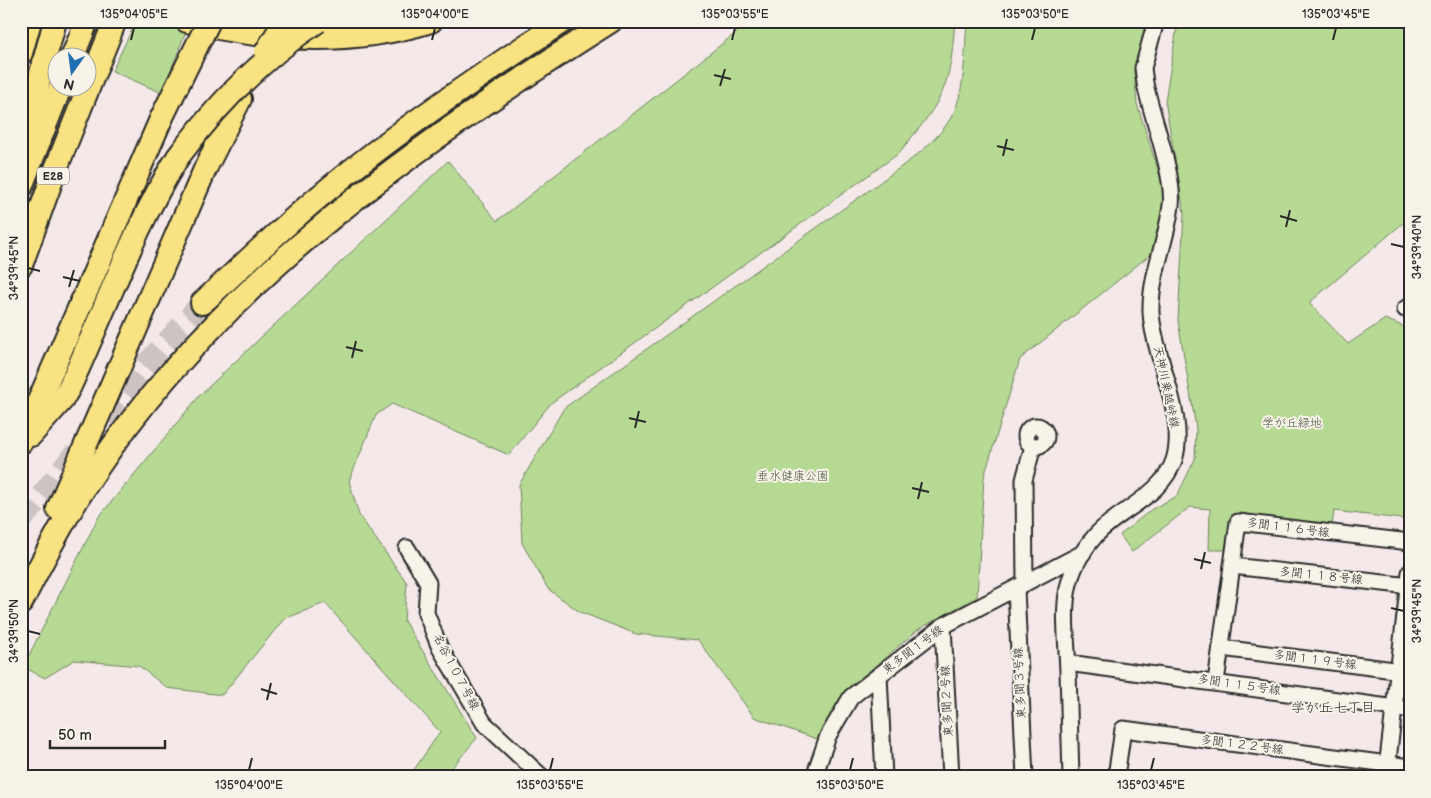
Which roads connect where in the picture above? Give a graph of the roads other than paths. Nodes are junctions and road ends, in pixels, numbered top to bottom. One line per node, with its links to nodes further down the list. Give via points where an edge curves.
1 (30, 21): 14 (highway)
2 (55, 21): 16 (highway)
3 (87, 21): 13 (highway)
4 (114, 21): 18 (highway, E28)
5 (187, 21): 9 (highway, via 249,34 325,39 398,30)
6 (209, 21): 20 (highway, bridge, via 161,120)
7 (285, 21): 29 (highway, bridge, via 206,167)
8 (318, 21): 22 (highway, bridge, via 272,54 243,80 178,157 138,230 62,400)
9 (431, 21)
10 (563, 21): 19 (highway, via 476,78 369,156 319,196)
11 (610, 21): 29 (highway, via 499,92 420,148 308,238 251,290 170,375 129,425 68,513)
12 (1156, 21): 25 (street, 天神川乗越峠線, via 1144,68 1144,83 1168,175 1172,204 1157,265 1151,313 1176,425 1177,448 1166,477 1096,535)
13 (76, 48)
14 (21, 53)
15 (56, 98): 17 (highway, E28)
16 (21, 147)
17 (21, 187)
18 (21, 265)
19 (202, 303)
20 (21, 442)
21 (1033, 446): 28 (street, 東多聞３号線, via 1024,480)
22 (21, 448)
23 (1410, 542): 26 (street, 多聞１１６号線, via 1238,522)
24 (407, 548): 40 (street, 名谷１０７号線, via 428,583 426,613 440,648 484,723)
25 (1083, 553): 28 (street, 東多聞１号線); 32 (street, 天神川乗越峠線, via 1073,572 1065,605)
26 (1232, 566): 27 (street, 多聞１１８号線); 31 (street, 多聞１１６号線)
27 (1409, 581): 33 (street)
28 (1020, 586): 30 (street, 東多聞１号線); 44 (street, 東多聞３号線)
29 (21, 602)
30 (943, 626): 34 (street, 東多聞１号線); 43 (street, 東多聞２号線)
31 (1221, 648): 33 (street, 多聞１１９号線); 35 (street, 多聞１１６号線)
32 (1068, 663): 35 (street, 多聞１１５号線); 45 (street, 天神川乗越峠線)
33 (1404, 672): 36 (street)
34 (879, 676): 41 (street, 東多聞１号線, via 852,697 828,736 817,768); 42 (street)
35 (1216, 682): 36 (street, 多聞１１５号線)
36 (1394, 707): 37 (street, 多聞１１５号線); 39 (street)
37 (1410, 710)
38 (1410, 767): 39 (street, 多聞１２２号線)
39 (1386, 770): 46 (street, 多聞１２２号線, via 1122,729)
40 (542, 777)
41 (821, 777)
42 (884, 777)
43 (951, 777)
44 (1025, 777)
45 (1071, 777)
46 (1116, 777)

